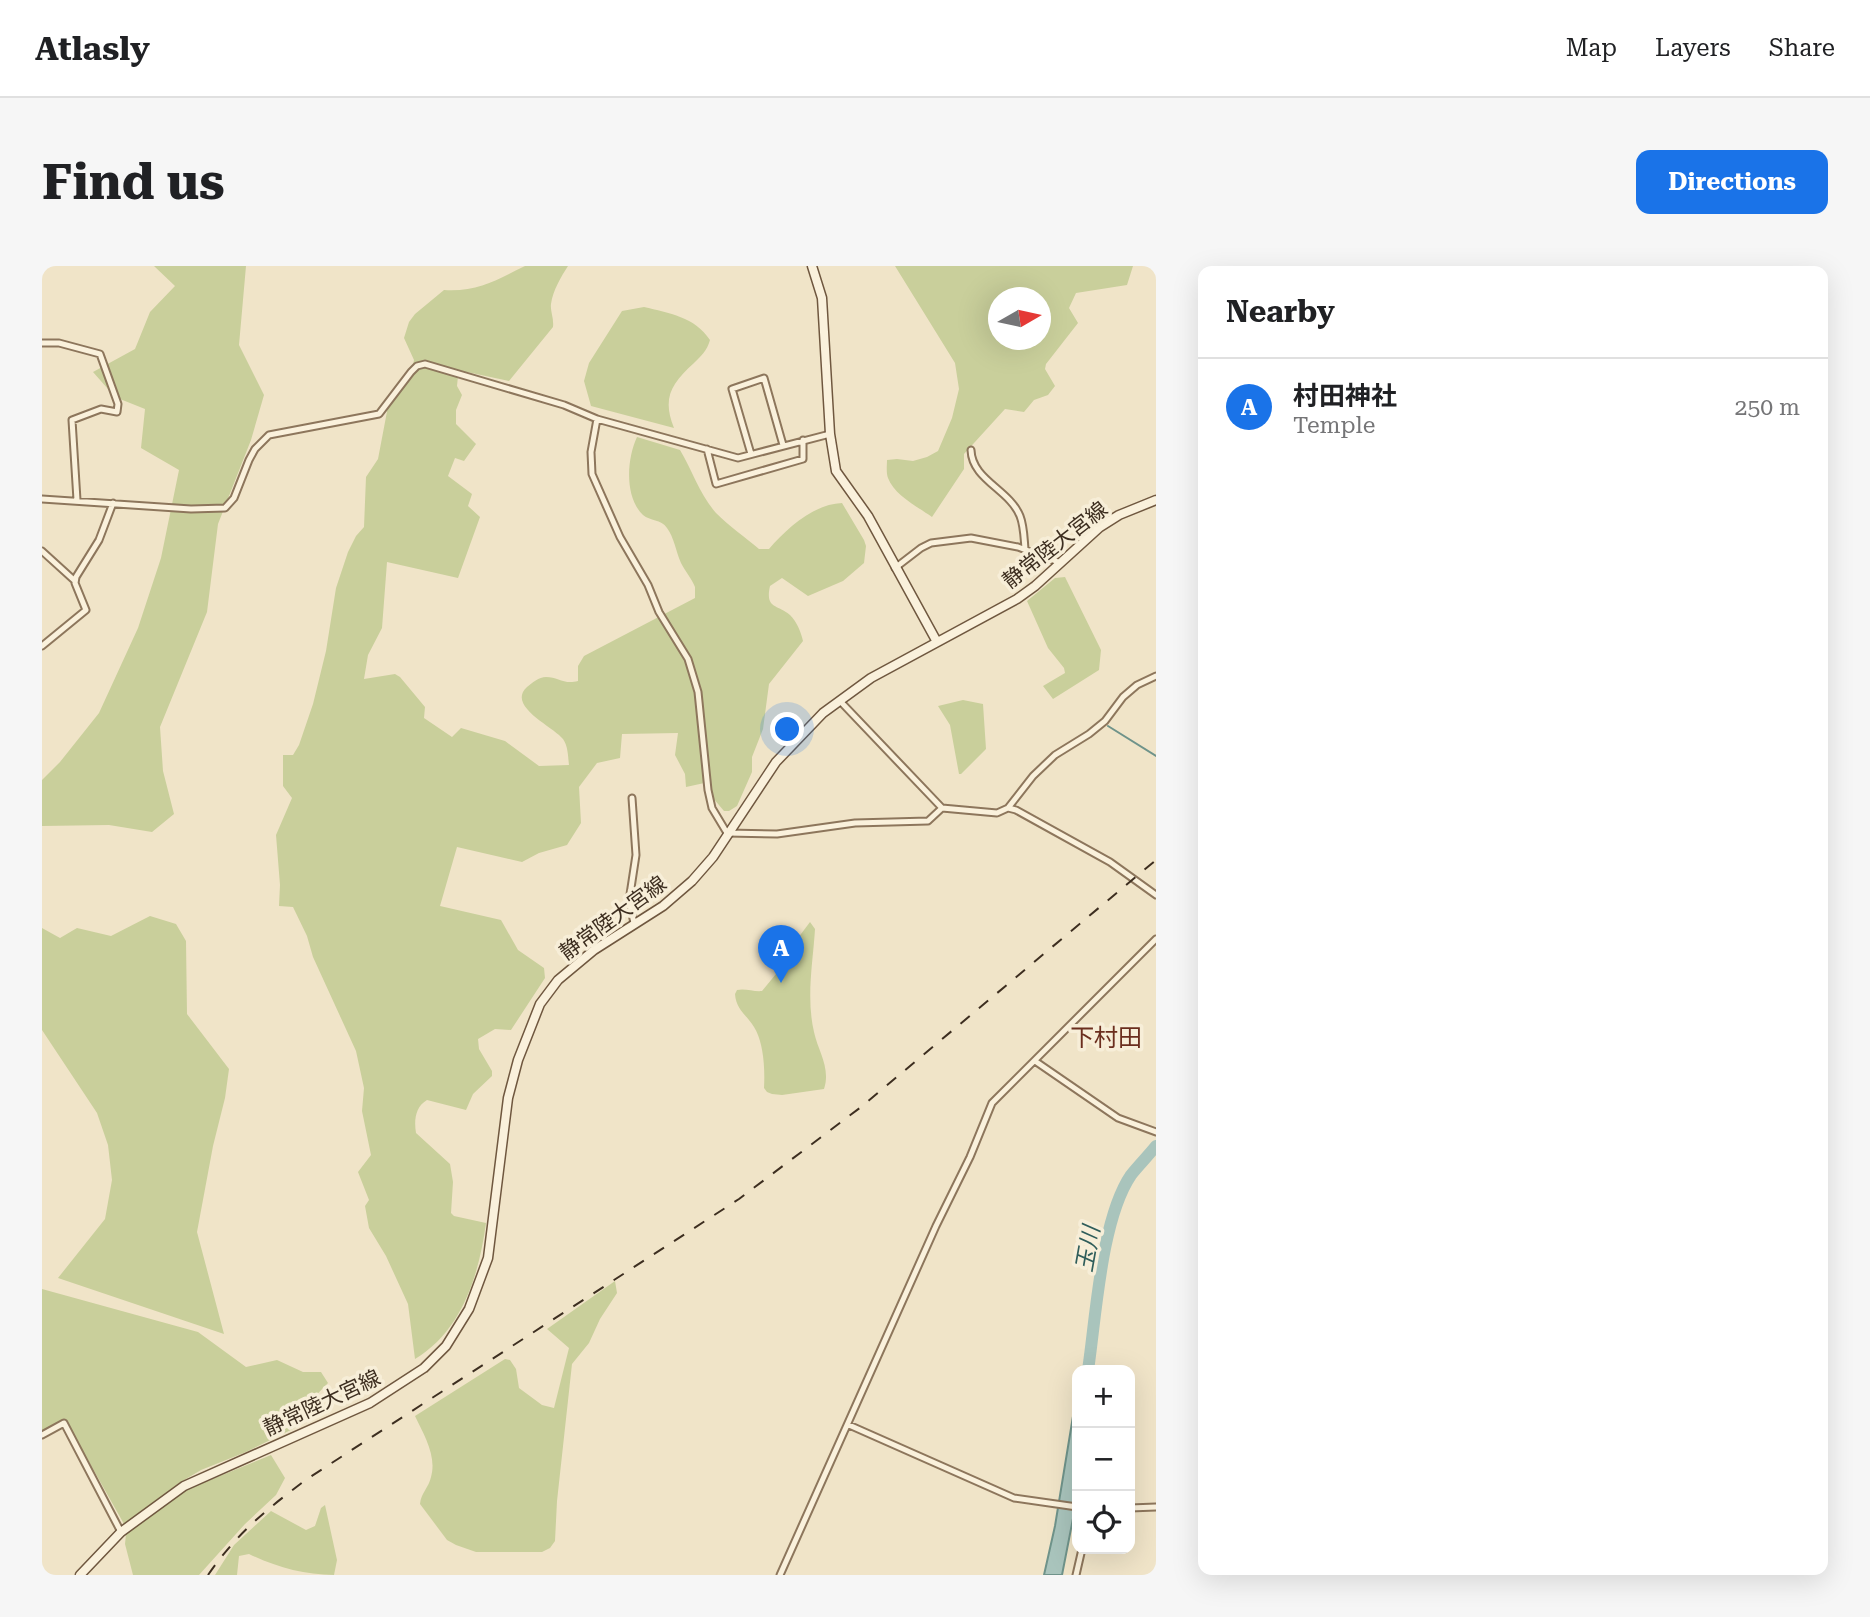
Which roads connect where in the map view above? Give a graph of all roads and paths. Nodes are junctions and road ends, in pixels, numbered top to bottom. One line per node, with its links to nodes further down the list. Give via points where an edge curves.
1 (812, 266): 4 (main road, via 822,298)
2 (42, 343): 11 (street, via 100,354 118,404 117,412 101,409 72,421)
3 (597, 419): 7 (street); 13 (street, via 425,364 411,372 379,414 269,435 249,460 234,498 225,508); 26 (street, via 592,474 620,537 688,659 698,692 712,808)
4 (830, 433): 5 (street); 17 (main road, via 836,471 868,516)
5 (803, 440): 6 (street); 7 (street, via 803,459 716,484)
6 (783, 445): 9 (street); 9 (street, via 764,378 732,389)
7 (706, 449): 9 (street, via 738,458)
8 (971, 450): 14 (street, via 975,469 1020,516)
9 (751, 453)
10 (42, 499): 11 (street)
11 (77, 500): 13 (street)
12 (1156, 500): 16 (main road, 静常陸大宮線, via 1100,527)
13 (113, 503): 18 (street, via 99,540)
14 (1025, 549): 16 (street); 17 (street, via 971,538 940,542 921,548)
15 (42, 551): 18 (street)
16 (1061, 563): 19 (main road, 静常陸大宮線, via 1017,599)
17 (895, 568): 19 (main road)
18 (75, 581): 20 (street, via 86,610)
19 (937, 642): 22 (main road, 静常陸大宮線, via 871,678)
20 (42, 646)
21 (1156, 676): 25 (street, via 1137,685 1105,721 1055,755)
22 (840, 701): 24 (street); 26 (main road, 静常陸大宮線, via 776,762)
23 (632, 798): 28 (street, via 636,855 629,901)
24 (942, 808): 25 (street, via 996,813); 26 (street, via 928,821 855,823 777,834)
25 (1008, 808): 27 (street, via 1110,862)
26 (727, 833): 28 (main road, 静常陸大宮線, via 713,857 680,892)
27 (1156, 895)
28 (634, 923): 37 (main road, 静常陸大宮線, via 558,981 528,1030 508,1098 488,1258 469,1309 446,1346 424,1368 370,1403 184,1486)
29 (1156, 939): 30 (street)
30 (1035, 1061): 31 (street, via 1118,1118); 32 (street, via 992,1102)
31 (1156, 1132)
32 (849, 1425): 34 (street, via 990,1490); 40 (street)
33 (42, 1436): 37 (street, via 64,1423)
34 (1072, 1506)
35 (1156, 1507): 36 (street)
36 (1135, 1508)
37 (121, 1532): 39 (main road, 静常陸大宮線)
38 (1081, 1554): 41 (street)
39 (80, 1575)
40 (780, 1575)
41 (1076, 1575)

